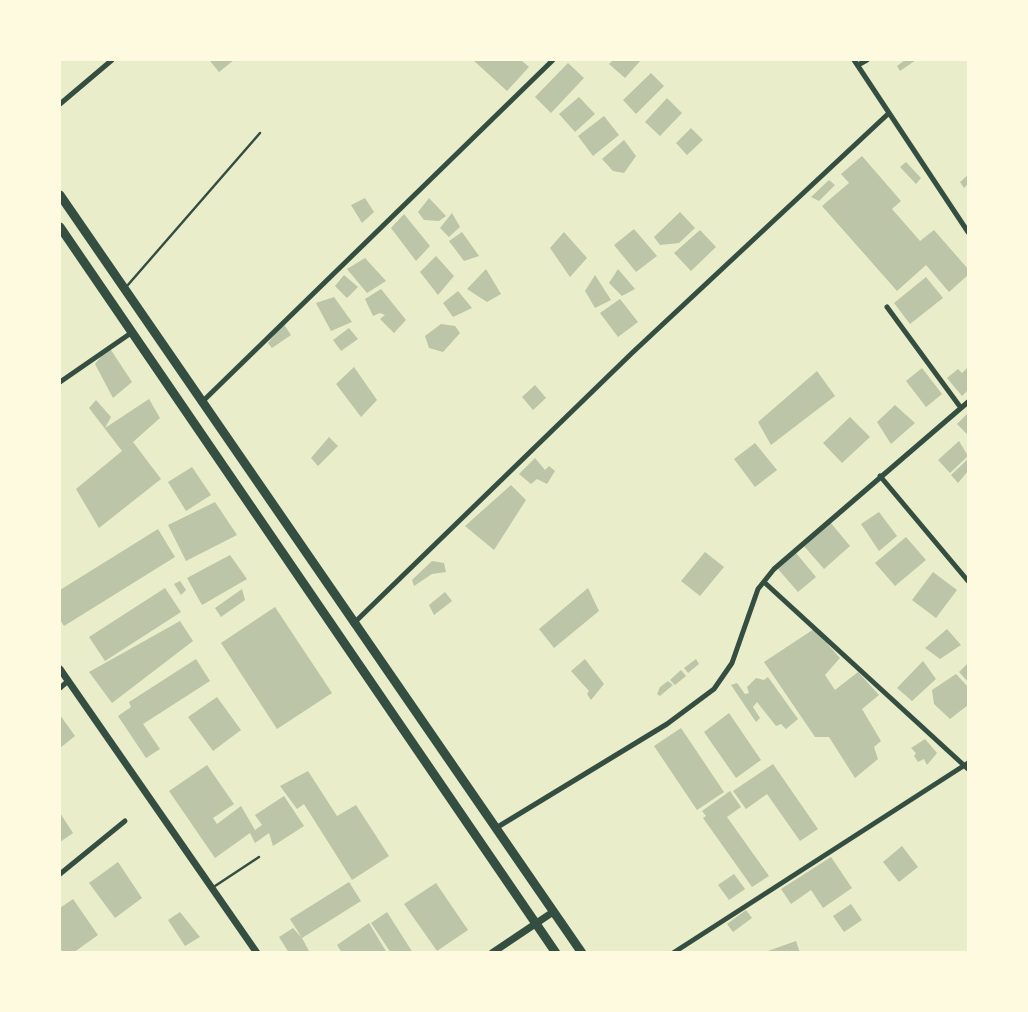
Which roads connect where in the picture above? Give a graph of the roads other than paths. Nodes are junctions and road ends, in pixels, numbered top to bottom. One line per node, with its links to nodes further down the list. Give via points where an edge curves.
1 (112, 60): 5 (street)
2 (553, 60): 18 (street)
3 (867, 60): 4 (street)
4 (856, 62): 6 (street)
5 (60, 104)
6 (889, 113): 11 (street); 23 (street, via 632,353)
7 (260, 133): 13 (lane)
8 (60, 195): 9 (highway)
9 (80, 225): 12 (highway); 13 (highway)
10 (60, 227): 12 (highway)
11 (968, 232)
12 (66, 236): 15 (highway)
13 (124, 290): 18 (highway)
14 (887, 307): 19 (street)
15 (131, 333): 16 (street); 34 (highway)
16 (60, 382)
17 (968, 402): 19 (street)
18 (201, 403): 23 (highway)
19 (961, 408): 20 (street)
20 (880, 476): 21 (street); 22 (street)
21 (968, 581)
22 (764, 582): 27 (street); 29 (street, via 732,663 714,689 667,724)
23 (353, 624): 29 (highway)
24 (60, 669): 25 (street)
25 (68, 681): 26 (street); 32 (street)
26 (60, 688)
27 (967, 765): 39 (street)
28 (125, 821): 31 (street)
29 (496, 828): 33 (highway)
30 (259, 857): 32 (lane)
31 (60, 874)
32 (212, 888): 35 (street)
33 (553, 912): 34 (street); 38 (highway)
34 (537, 924): 36 (street); 37 (highway)
35 (257, 953)
36 (492, 953)
37 (556, 953)
38 (582, 953)
39 (673, 953)

